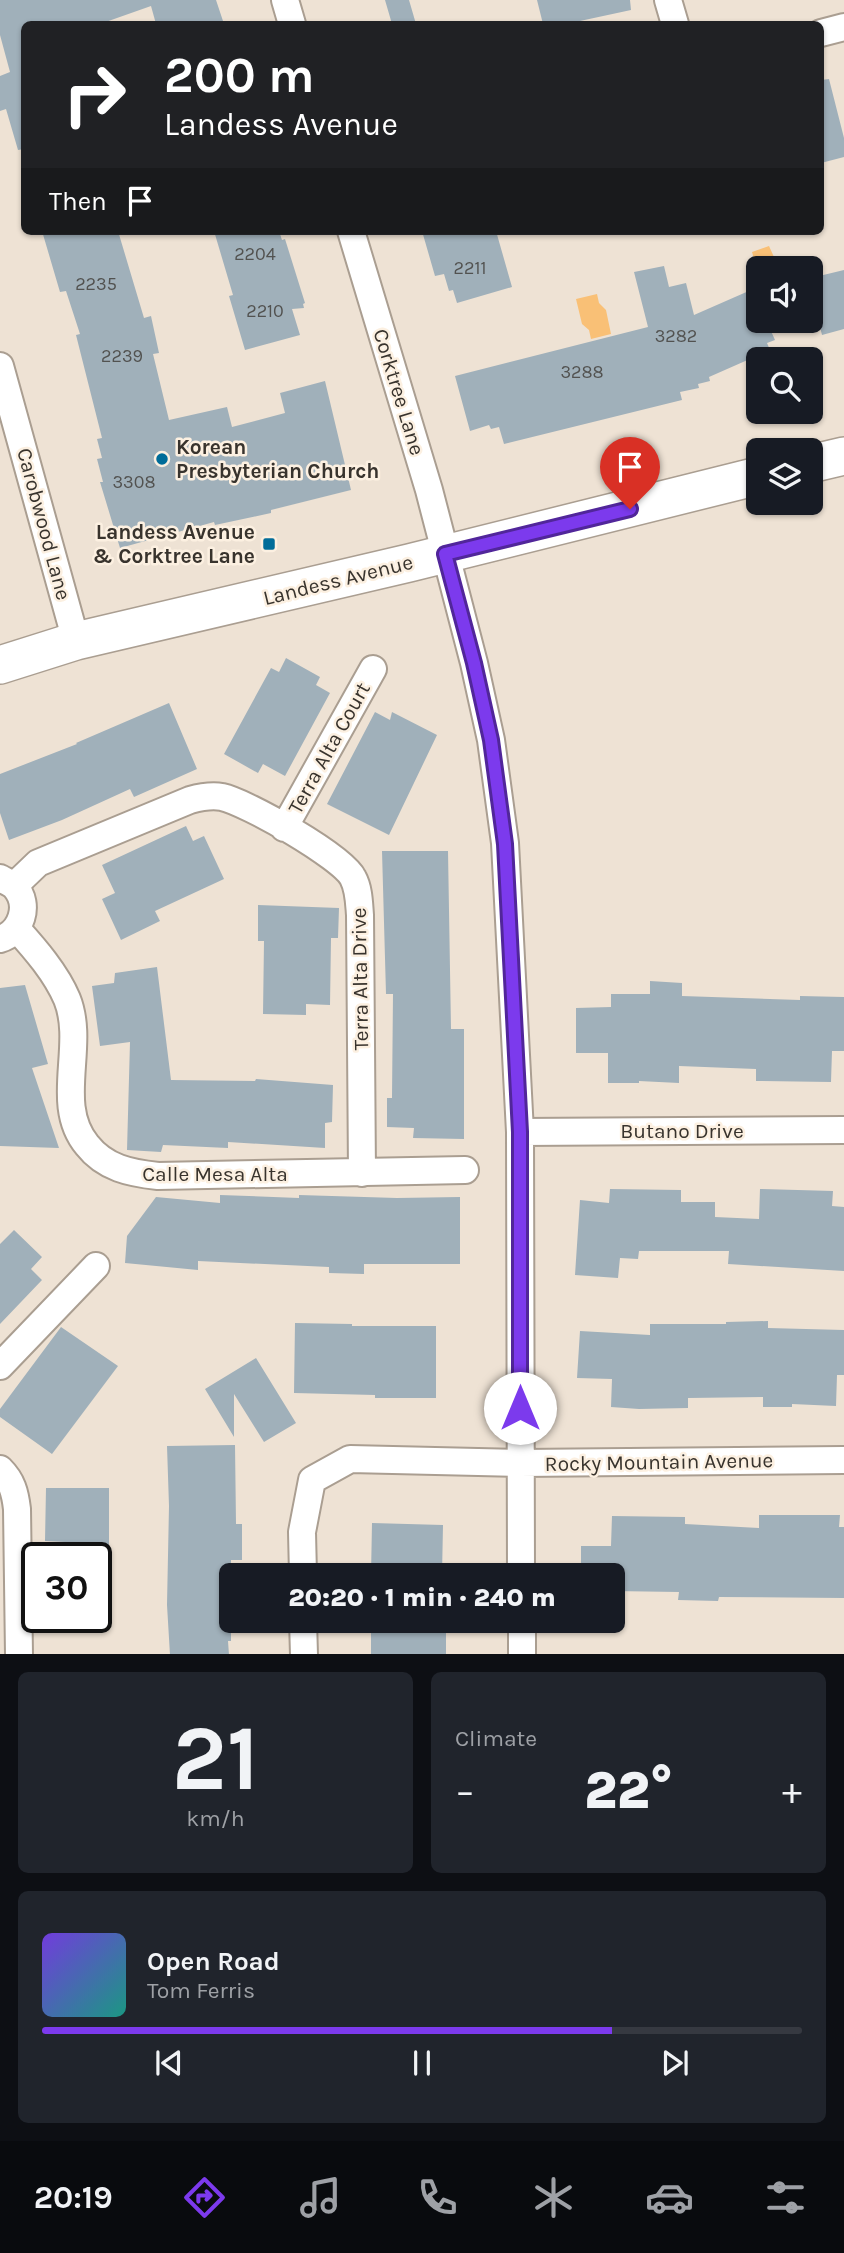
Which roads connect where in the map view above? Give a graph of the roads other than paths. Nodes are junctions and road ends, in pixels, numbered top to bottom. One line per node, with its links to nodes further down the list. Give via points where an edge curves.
1 (285, 0): 3 (street)
2 (668, 0): 4 (street)
3 (291, 21)
4 (674, 21)
5 (844, 27): 6 (street)
6 (824, 32)
7 (352, 235): 12 (street, Corktree Lane)
8 (0, 366): 13 (street, Carobwood Lane)
9 (844, 456): 10 (main road)
10 (823, 461)
11 (746, 479): 12 (main road, Landess Avenue)
12 (445, 554): 13 (main road, Landess Avenue); 20 (street, Corktree Lane, via 485,714 500,805)
13 (76, 642): 14 (main road, Landess Avenue)
14 (0, 666)
15 (373, 669): 16 (street, Terra Alta Court)
16 (284, 828): 17 (street, Terra Alta Drive, via 232,800 206,796 38,863); 22 (street, Terra Alta Drive, via 338,860 353,877 358,894)
17 (7, 882): 18 (street, via 20,895 23,906 22,918)
18 (8, 934): 22 (street, Calle Mesa Alta, via 52,972 68,1000 74,1052 71,1113 78,1134 95,1155 117,1169 158,1176)
19 (844, 1130): 20 (street, Butano Drive)
20 (520, 1132): 26 (street, Corktree Lane)
21 (465, 1170): 22 (street, Calle Mesa Alta)
22 (362, 1173)
23 (96, 1266): 24 (street)
24 (0, 1366)
25 (844, 1460): 26 (street, Rocky Mountain Avenue)
26 (520, 1463): 28 (street, Rocky Mountain Avenue, via 350,1459 312,1480 302,1532); 29 (street, Corktree Lane)
27 (0, 1469): 32 (street, via 9,1478 17,1509)
28 (303, 1563)
29 (521, 1563)
30 (303, 1633): 33 (street)
31 (522, 1633): 34 (street)
32 (19, 1654)
33 (304, 1654)
34 (522, 1654)

